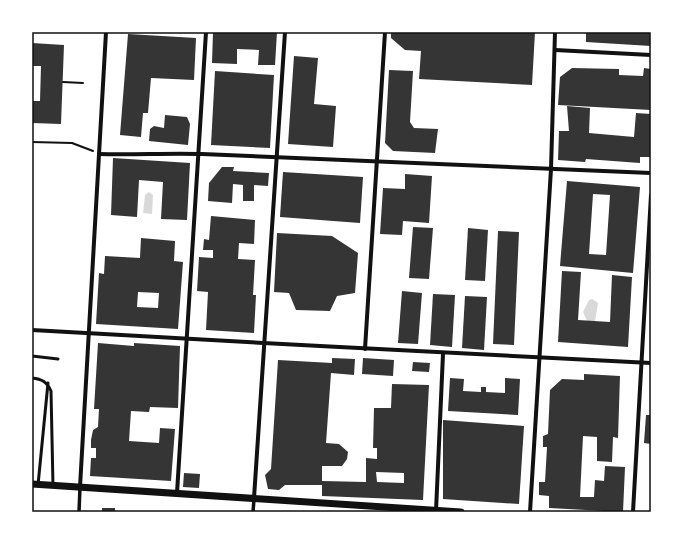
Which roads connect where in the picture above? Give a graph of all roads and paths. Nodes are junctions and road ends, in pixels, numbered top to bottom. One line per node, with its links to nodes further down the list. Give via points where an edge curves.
1 (106, 32): 11 (street)
2 (206, 32): 12 (street)
3 (285, 32): 13 (street)
4 (385, 32): 14 (street)
5 (555, 32): 6 (street)
6 (555, 50): 7 (street); 15 (street)
7 (651, 55)
8 (63, 82): 9 (path)
9 (82, 83)
10 (32, 142): 11 (path, via 72,143)
11 (99, 154): 12 (street); 19 (street)
12 (200, 154): 13 (street); 20 (street)
13 (277, 159): 14 (street); 21 (street)
14 (378, 161): 15 (street); 22 (street)
15 (552, 169): 16 (street); 26 (street)
16 (651, 173)
17 (651, 195): 27 (street)
18 (32, 330): 19 (street)
19 (89, 334): 20 (street); 33 (street)
20 (186, 338): 21 (street); 34 (street)
21 (265, 344): 22 (street); 35 (street)
22 (364, 349): 23 (street)
23 (443, 354): 26 (street); 36 (street)
24 (32, 356): 25 (lane)
25 (58, 358)
26 (540, 358): 27 (street); 40 (street)
27 (641, 362): 28 (street); 41 (street)
28 (651, 363)
29 (32, 378): 30 (lane)
30 (48, 383): 31 (lane); 32 (lane, via 51,391)
31 (35, 484): 32 (street)
32 (53, 486): 33 (street)
33 (80, 487): 34 (street); 37 (street)
34 (177, 493): 35 (street)
35 (254, 498): 36 (street); 38 (street)
36 (436, 511): 39 (street)
37 (79, 512)
38 (253, 512)
39 (461, 512)
40 (530, 512)
41 (633, 512)

